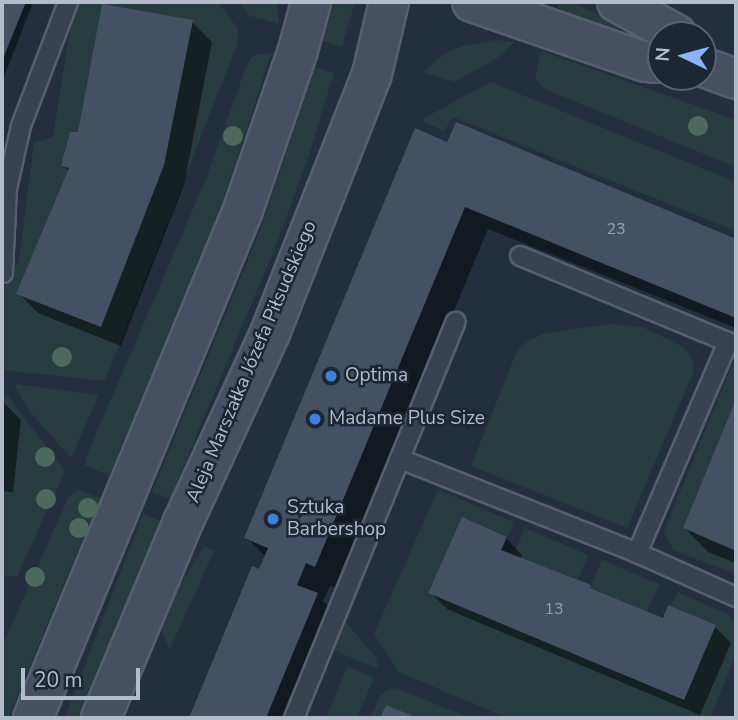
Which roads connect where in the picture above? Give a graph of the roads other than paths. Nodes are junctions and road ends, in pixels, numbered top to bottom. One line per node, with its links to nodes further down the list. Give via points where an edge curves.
1 (68, 2): 9 (lane, via 21,126 6,189)
2 (311, 2): 14 (street, via 243,210)
3 (389, 2): 15 (street, Aleja Marszałka Józefa Piłsudskiego, via 372,74 275,320)
4 (472, 2): 7 (street)
5 (617, 2): 6 (street)
6 (652, 21)
7 (647, 62)
8 (520, 256): 12 (lane, via 728,342)
9 (2, 273)
10 (456, 322): 11 (lane)
11 (400, 459): 12 (lane); 16 (lane)
12 (637, 553): 13 (lane)
13 (736, 597)
14 (33, 718)
15 (101, 718)
16 (294, 718)

